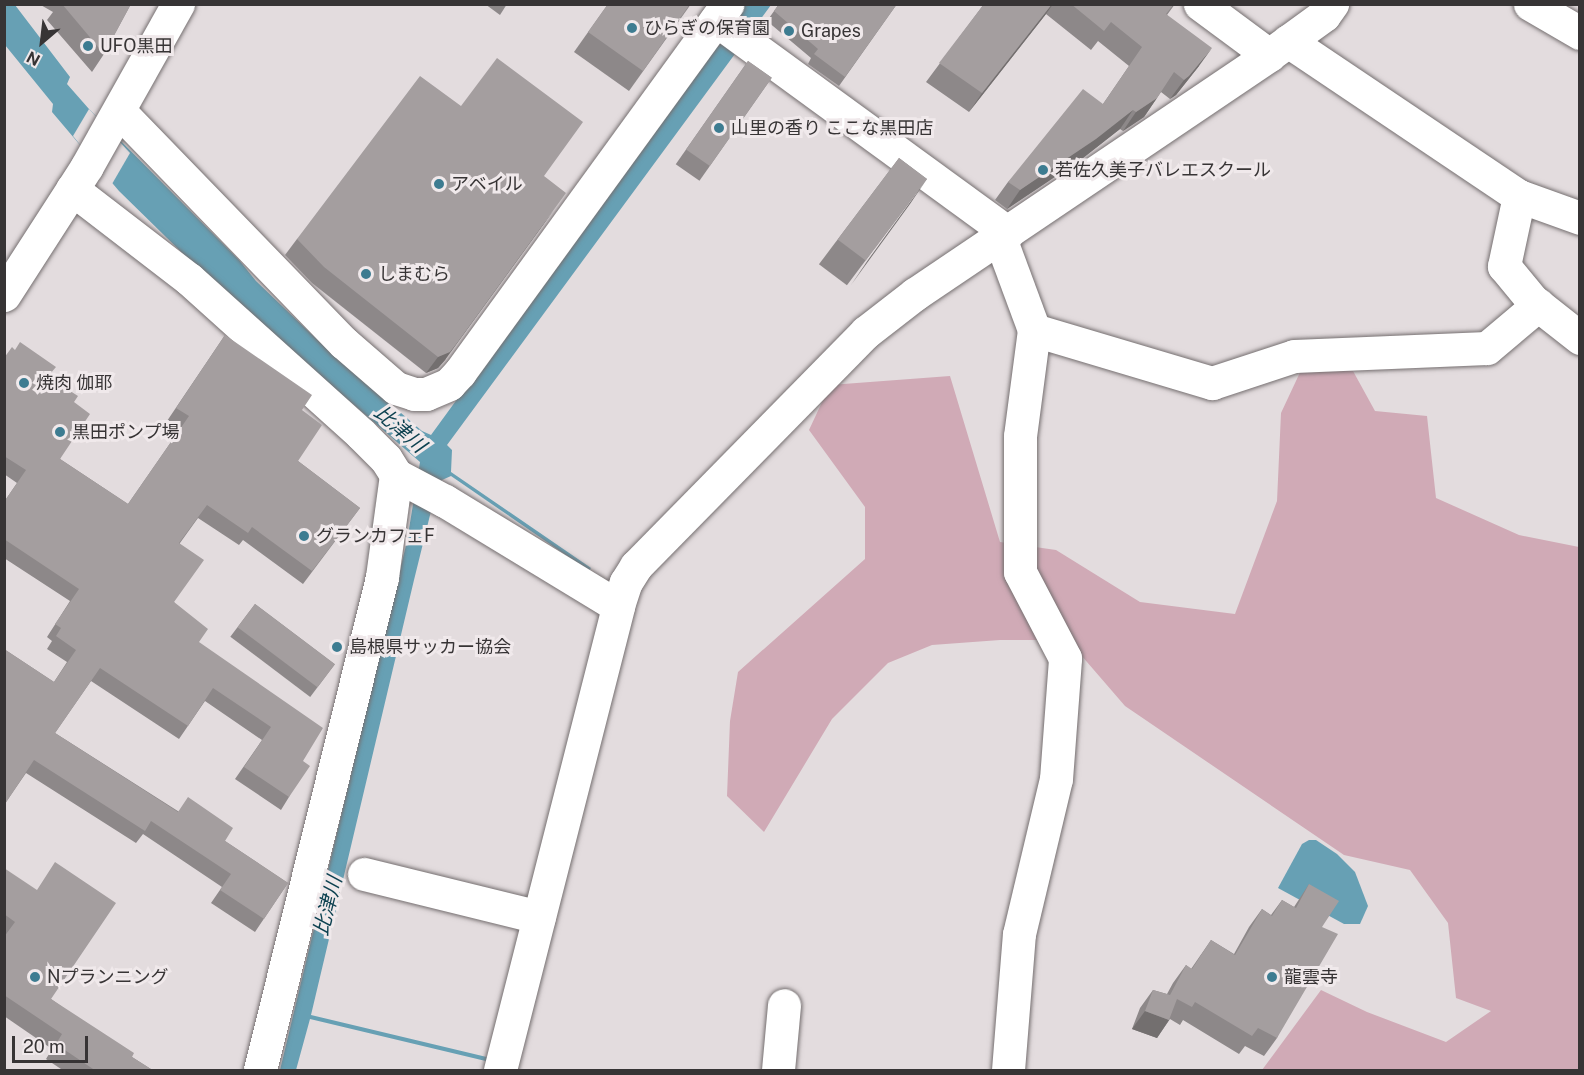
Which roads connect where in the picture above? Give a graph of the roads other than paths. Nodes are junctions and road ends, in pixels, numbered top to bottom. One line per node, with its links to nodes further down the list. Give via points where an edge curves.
1 (178, 4): 8 (street)
2 (1200, 4): 7 (street)
3 (1332, 4): 7 (street, via 1324,15)
4 (1530, 4): 6 (street)
5 (728, 23): 8 (street, via 460,372 449,384 426,394 396,387 344,343); 12 (street)
6 (1580, 33)
7 (1278, 48): 10 (street); 12 (street)
8 (115, 118): 9 (street)
9 (80, 177): 13 (street); 17 (street, via 361,434)
10 (1520, 196): 11 (street); 14 (street, via 1504,266)
11 (1580, 218)
12 (1004, 236): 15 (street); 18 (street, via 915,294 866,332 636,566)
13 (4, 295)
14 (1538, 305): 15 (street, via 1487,348 1294,356 1212,382); 16 (street)
15 (1034, 330): 25 (street, via 1020,436 1020,572 1065,658 1056,779 1019,934)
16 (1580, 338)
17 (403, 478): 18 (street); 22 (street)
18 (618, 606): 20 (street)
19 (364, 874): 20 (street)
20 (539, 917): 23 (street)
21 (784, 1005): 24 (street)
22 (260, 1071)
23 (500, 1071)
24 (778, 1071)
25 (1008, 1071)

